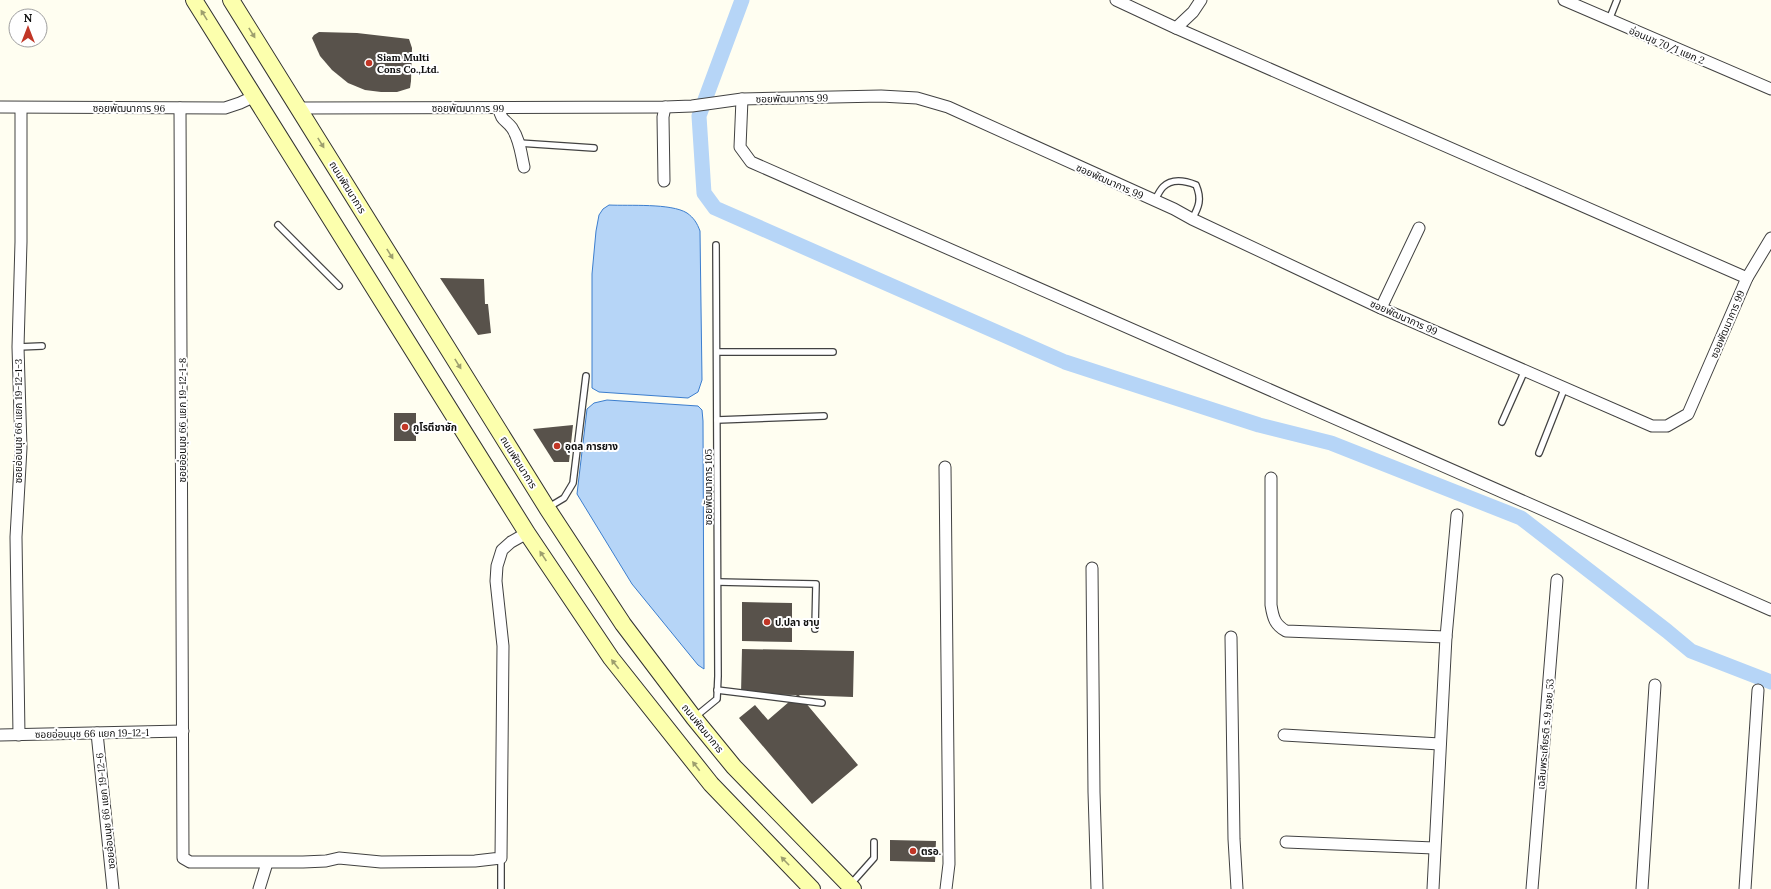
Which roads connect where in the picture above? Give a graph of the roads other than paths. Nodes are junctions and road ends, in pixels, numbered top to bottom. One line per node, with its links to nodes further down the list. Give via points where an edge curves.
1 (194, 0): 10 (main road, one-way to 1)
2 (231, 0): 16 (main road, ถนนพัฒนาการ, one-way to 16)
3 (1116, 0): 8 (street)
4 (1201, 0): 8 (street, via 1193,12)
5 (1564, 0): 7 (street, อ่อนนุช 70/1 แยก 2)
6 (1617, 0): 7 (lane)
7 (1609, 20): 9 (street, อ่อนนุช 70/1 แยก 2)
8 (1176, 28): 28 (street)
9 (1771, 89)
10 (255, 96): 15 (street, ซอยพัฒนาการ 96, via 225,108); 46 (main road)
11 (742, 99): 13 (street, ซอยพัฒนาการ 99); 22 (street, ซอยพัฒนาการ 99, via 881,96 917,98 948,107); 50 (street, via 740,147 751,162)
12 (0, 107): 14 (street, ซอยพัฒนาการ 96)
13 (665, 107): 17 (street, ซอยพัฒนาการ 99); 21 (street)
14 (21, 108): 15 (street, ซอยพัฒนาการ 96); 32 (street, ซอยอ่อนนุช 66 แยก 19-12-1-3)
15 (180, 108): 59 (street, ซอยอ่อนนุช 66 แยก 19-12-1-8)
16 (300, 108): 17 (street, ซอยพัฒนาการ 99); 44 (main road, ถนนพัฒนาการ, one-way to 44)
17 (498, 108): 18 (street, via 501,117)
18 (519, 143): 19 (lane); 20 (street)
19 (594, 148)
20 (524, 168)
21 (664, 181)
22 (1155, 200): 23 (street, ซอยพัฒนาการ 99); 23 (lane, via 1163,186 1174,181 1186,181 1196,185 1200,194 1200,205)
23 (1192, 219): 30 (street, ซอยพัฒนาการ 99)
24 (278, 225): 29 (lane)
25 (1419, 228): 30 (street)
26 (1771, 238): 28 (street, ซอยพัฒนาการ 99)
27 (716, 245): 33 (lane, ซอยพัฒนาการ 105)
28 (1746, 278): 37 (street, ซอยพัฒนาการ 99, via 1688,414 1667,426 1652,426)
29 (339, 286)
30 (1381, 308): 35 (street, ซอยพัฒนาการ 99)
31 (42, 346): 32 (lane)
32 (18, 347): 62 (street, ซอยอ่อนนุช 66 แยก 19-12-1-3, via 21,448 16,537)
33 (717, 352): 34 (lane); 39 (lane, ซอยพัฒนาการ 105)
34 (833, 352)
35 (1525, 370): 37 (street, ซอยพัฒนาการ 99); 40 (lane)
36 (586, 376): 44 (lane, via 572,483 564,498)
37 (1565, 387): 41 (lane)
38 (824, 416): 39 (lane)
39 (717, 420): 49 (lane, ซอยพัฒนาการ 105)
40 (1502, 422)
41 (1539, 453)
42 (945, 467): 75 (street, via 949,864)
43 (1271, 478): 53 (street, via 1271,605 1274,620 1279,627 1286,632)
44 (547, 508): 58 (main road, ถนนพัฒนาการ, via 623,624)
45 (1457, 516): 53 (street)
46 (528, 533): 68 (street, via 502,550 497,566 496,581 503,646); 74 (main road, one-way to 46, via 701,772 611,658)
47 (1092, 568): 76 (street)
48 (1557, 580): 79 (street, เฉลิมพระเกียรติ ร.9 ซอย 53)
49 (718, 582): 51 (lane, via 816,584); 55 (lane, ซอยพัฒนาการ 105)
50 (1771, 610)
51 (815, 629)
52 (1231, 637): 77 (street)
53 (1446, 637): 64 (street)
54 (1655, 685): 80 (street)
55 (717, 690): 57 (lane); 58 (lane, ซอยพัฒนาการ 105, via 717,698)
56 (1758, 690): 81 (street)
57 (822, 703)
58 (694, 718): 70 (main road, ถนนพัฒนาการ, via 734,767)
59 (183, 732): 60 (street, ซอยอ่อนนุช 66 แยก 19-12-1); 69 (street, ซอยอ่อนนุช 66 แยก 19-12-1-8, via 183,858 190,862)
60 (97, 733): 62 (street, ซอยอ่อนนุช 66 แยก 19-12-1); 71 (street, ซอยอ่อนนุช 66 แยก 19-12-6)
61 (0, 735): 62 (street, ซอยอ่อนนุช 66 แยก 19-12-1)
62 (19, 735)
63 (1284, 735): 64 (street)
64 (1440, 744): 67 (street)
65 (874, 842): 70 (lane, via 874,858)
66 (1286, 842): 67 (street)
67 (1434, 848): 78 (street)
68 (501, 858): 69 (street, via 475,861 381,862 339,858 326,861); 73 (lane)
69 (267, 863): 72 (street)
70 (852, 887)
71 (113, 889)
72 (259, 889)
73 (501, 889)
74 (812, 889)
75 (946, 889)
76 (1097, 889)
77 (1237, 889)
78 (1433, 889)
79 (1532, 889)
80 (1642, 889)
81 (1745, 889)

